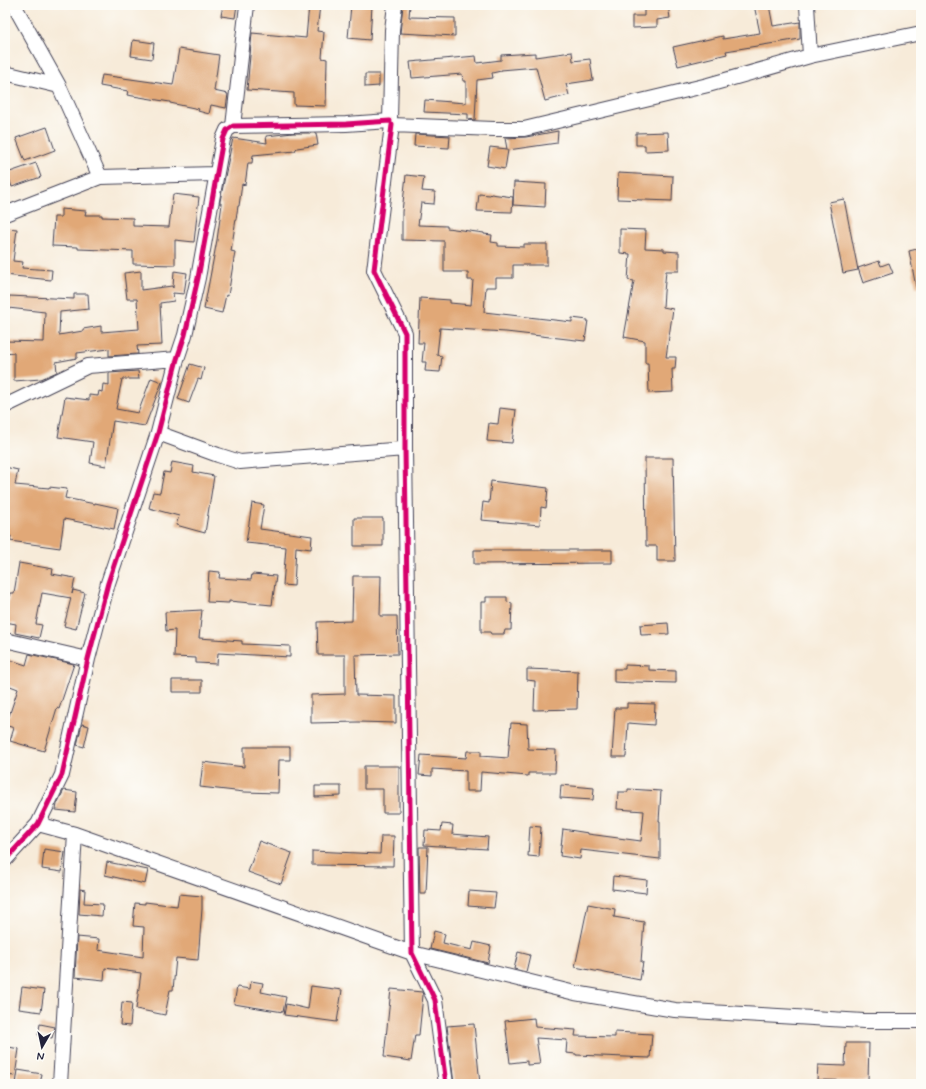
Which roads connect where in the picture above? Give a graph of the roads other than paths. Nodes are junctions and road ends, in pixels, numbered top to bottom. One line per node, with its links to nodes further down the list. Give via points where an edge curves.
1 (14, 5): 8 (street)
2 (247, 5): 10 (street)
3 (394, 5): 9 (street)
4 (807, 5): 6 (street)
5 (921, 33): 6 (street)
6 (810, 56): 9 (street, via 708,85 524,129)
7 (5, 73): 8 (street)
8 (59, 86): 12 (street)
9 (391, 123): 10 (street); 17 (street, via 374,270 405,333)
10 (233, 126): 11 (street, via 227,130 223,139)
11 (216, 174): 12 (street); 14 (street, via 198,278)
12 (100, 177): 13 (street)
13 (5, 214)
14 (177, 359): 15 (street, via 88,366); 16 (street)
15 (5, 406)
16 (158, 433): 17 (street, via 240,462); 19 (street, via 108,583)
17 (405, 449): 23 (street)
18 (5, 640): 19 (street)
19 (88, 659): 20 (street, via 62,775)
20 (38, 824): 21 (street); 22 (street)
21 (75, 834): 23 (street); 25 (street)
22 (5, 860)
23 (412, 953): 24 (street, via 575,993 675,1010); 26 (street, via 435,1000)
24 (921, 1021)
25 (60, 1084)
26 (446, 1084)

